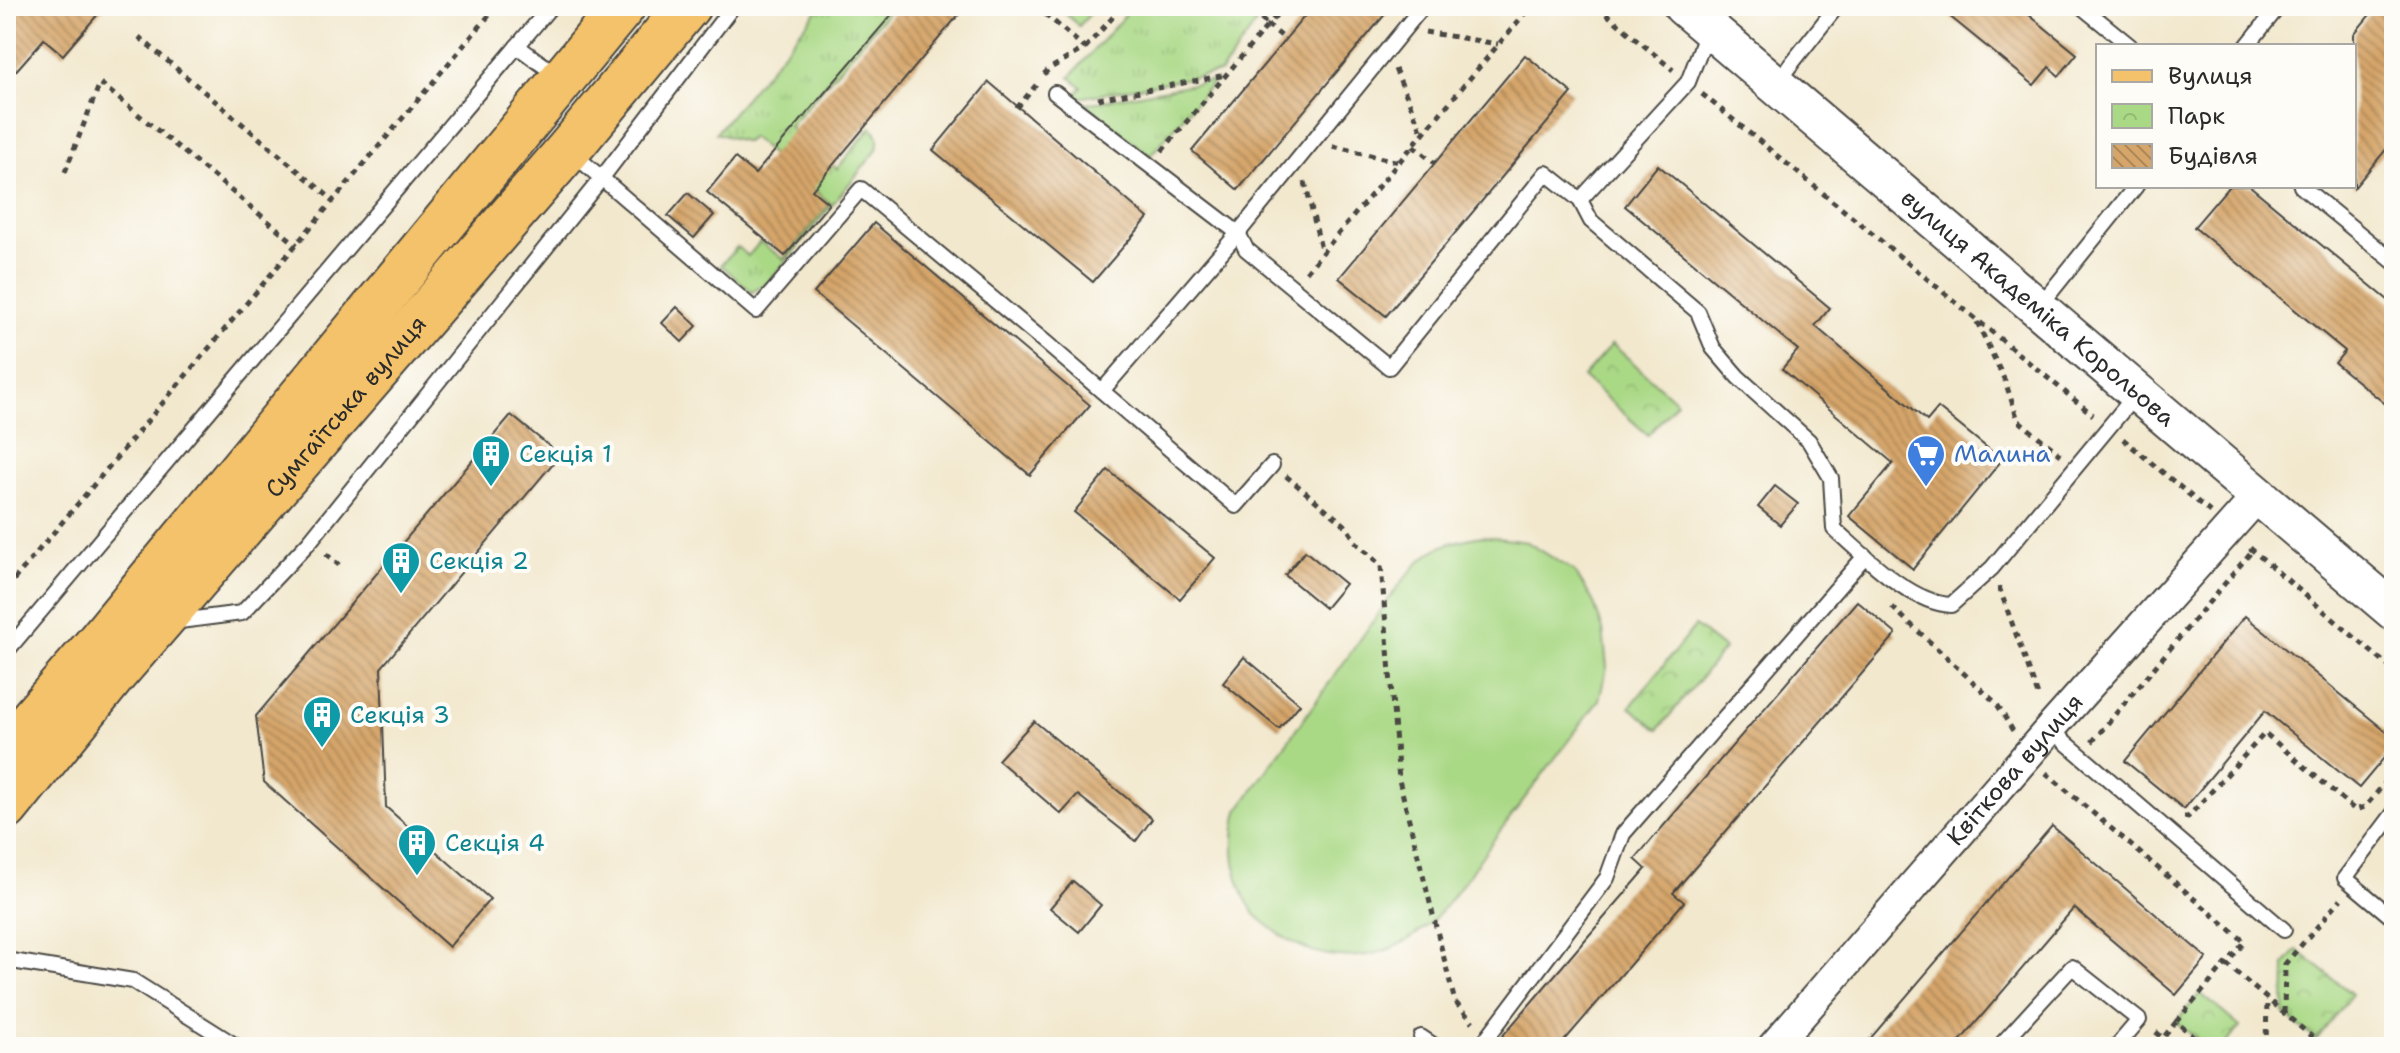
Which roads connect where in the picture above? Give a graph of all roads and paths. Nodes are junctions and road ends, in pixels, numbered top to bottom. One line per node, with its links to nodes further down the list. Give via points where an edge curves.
1 (497, 6): 47 (path)
2 (551, 6): 24 (lane)
3 (623, 6): 28 (main road, Сумгаїтська вулиця)
4 (688, 6): 37 (main road, Сумгаїтська вулиця)
5 (733, 6): 43 (lane)
6 (1036, 6): 25 (path)
7 (1123, 6): 25 (path)
8 (1245, 6): 17 (path)
9 (1284, 6): 17 (path)
10 (1423, 6): 18 (lane)
11 (1531, 6): 21 (path)
12 (1597, 6): 29 (path)
13 (1837, 6): 30 (lane)
14 (2081, 6): 22 (lane)
15 (2279, 6): 23 (lane)
16 (1696, 18): 29 (lane); 30 (street, вулиця Академіка Корольова)
17 (1268, 25): 20 (path); 27 (path)
18 (1404, 29): 21 (path); 26 (lane)
19 (139, 37): 47 (path)
20 (1285, 39)
21 (1499, 44): 34 (path)
22 (2128, 44)
23 (2249, 44)
24 (517, 46): 28 (lane); 69 (lane)
25 (1085, 48): 33 (path, via 1049,69)
26 (1387, 51): 34 (path); 35 (lane)
27 (1226, 75): 32 (path); 41 (path)
28 (563, 79): 72 (main road, Сумгаїтська вулиця, via 92,650)
29 (1688, 82): 46 (lane); 54 (path)
30 (1774, 86): 53 (street, вулиця Академіка Корольова)
31 (1055, 93): 32 (lane)
32 (1069, 104): 41 (lane)
33 (1017, 108)
34 (1423, 134): 36 (path)
35 (1313, 142): 38 (lane); 39 (path)
36 (1413, 146): 39 (path); 40 (path)
37 (568, 150): 43 (lane); 68 (main road, Сумгаїтська вулиця)
38 (1299, 158): 48 (lane); 50 (path)
39 (1399, 162): 50 (path)
40 (1435, 163)
41 (1149, 166): 48 (lane)
42 (65, 172): 49 (path, via 100,83)
43 (601, 179): 55 (lane, via 756,311 861,189); 68 (lane, via 310,541 242,613)
44 (2134, 188): 53 (lane)
45 (2303, 188): 51 (lane)
46 (1580, 200): 52 (lane, via 1546,173 1389,367); 63 (lane, via 1591,221 1698,312 1713,348 1809,441 1831,478 1834,529)
47 (334, 201): 49 (path)
48 (1238, 233): 52 (lane, via 1246,249); 55 (lane)
49 (297, 245): 66 (path)
50 (1322, 253): 52 (path)
51 (2394, 262)
52 (1293, 288)
53 (2038, 309): 56 (street, вулиця Академіка Корольова)
54 (1975, 317): 57 (path); 59 (path, via 2018,420)
55 (1102, 391): 58 (lane, via 1236,506)
56 (2138, 392): 57 (lane); 60 (street, вулиця Академіка Корольова)
57 (2108, 427): 59 (lane); 61 (path)
58 (1272, 465): 89 (path, via 1345,525 1381,566 1399,780 1455,1002)
59 (2076, 467): 64 (lane)
60 (2259, 495): 61 (street, Квіткова вулиця); 67 (street, вулиця Академіка Корольова)
61 (2229, 528): 62 (path); 71 (street, Квіткова вулиця)
62 (2252, 551): 70 (path); 73 (path)
63 (1865, 556): 65 (lane); 89 (lane, via 1623,834 1607,878)
64 (1992, 568): 65 (lane, via 1951,605 1921,599); 71 (path)
65 (1900, 583): 74 (path, via 1885,601 1997,704)
66 (6, 589)
67 (2394, 611)
68 (158, 623): 72 (main road, Сумгаїтська вулиця)
69 (6, 652)
70 (2394, 671)
71 (2050, 729): 74 (street, Квіткова вулиця); 81 (lane)
72 (26, 745): 76 (main road, Сумгаїтська вулиця)
73 (2089, 745)
74 (2028, 757): 83 (path, via 2245,942); 92 (street, Квіткова вулиця)
75 (2394, 772): 78 (path, via 2365,807 2355,810 2265,733 2188,817)
76 (6, 808)
77 (2394, 813): 79 (lane, via 2345,878)
78 (2173, 816)
79 (2353, 885): 80 (lane); 85 (path, via 2285,964)
80 (2394, 919)
81 (2284, 930)
82 (6, 960): 90 (lane, via 133,981)
83 (2226, 964): 84 (path); 87 (path)
84 (2267, 998): 85 (path); 96 (path)
85 (2284, 1013): 97 (path)
86 (2139, 1020): 87 (path, via 2163,1038); 93 (lane, via 2072,967); 94 (lane)
87 (2176, 1022): 95 (path)
88 (1421, 1037): 91 (lane)
89 (1483, 1043)
90 (236, 1046)
91 (1436, 1047)
92 (1773, 1047)
93 (1999, 1047)
94 (2116, 1047)
95 (2207, 1047)
96 (2266, 1047)
97 (2324, 1047)

